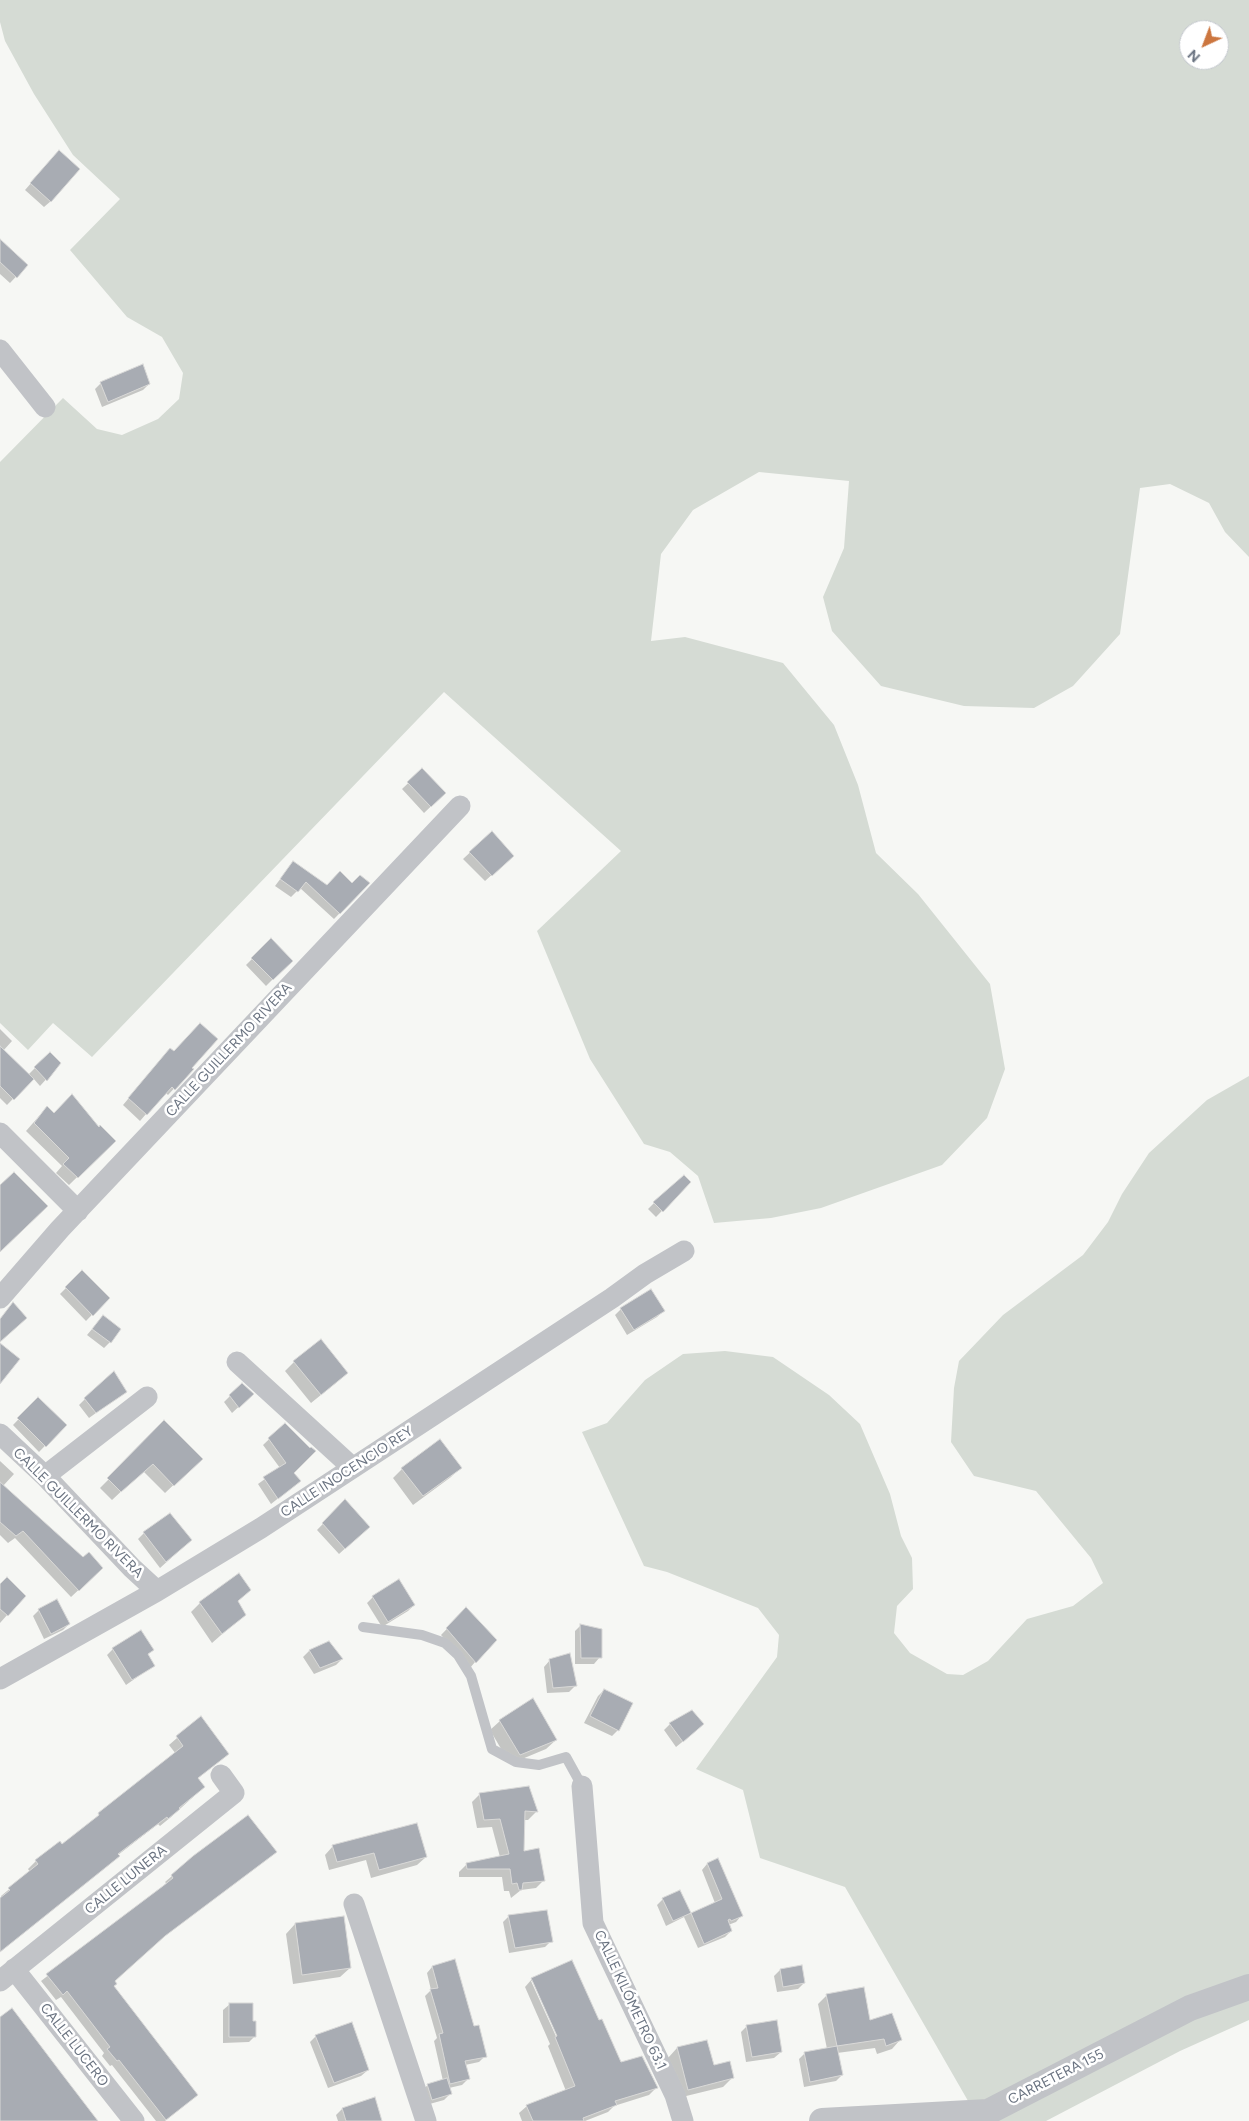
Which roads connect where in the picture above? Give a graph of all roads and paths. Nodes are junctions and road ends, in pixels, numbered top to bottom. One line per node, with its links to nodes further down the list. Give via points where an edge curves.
1 (0, 350): 2 (street)
2 (45, 407)
3 (460, 806): 5 (street, CALLE GUILLERMO RIVERA)
4 (0, 1133): 5 (street)
5 (78, 1211): 7 (street, CALLE GUILLERMO RIVERA)
6 (684, 1251): 11 (street, CALLE INOCENCIO REY)
7 (0, 1298)
8 (237, 1362): 11 (street)
9 (147, 1397): 12 (street)
10 (0, 1434): 12 (street, CALLE GUILLERMO RIVERA)
11 (353, 1468): 13 (street, CALLE INOCENCIO REY)
12 (45, 1476): 13 (street, CALLE GUILLERMO RIVERA)
13 (156, 1591): 15 (street, CALLE INOCENCIO REY)
14 (363, 1627): 17 (lane, via 422,1635 445,1643 458,1654 472,1676 492,1750 516,1762 539,1765 566,1757)
15 (0, 1679)
16 (221, 1774): 19 (street, CALLE LUNERA, via 234,1793)
17 (582, 1786): 23 (street, CALLE KILÓMETRO 63.1, via 593,1922 675,2095)
18 (354, 1904): 22 (street)
19 (7, 1975): 21 (street, CALLE LUCERO)
20 (1249, 1988): 24 (street, CARRETERA 155, via 1190,2008 988,2112)
21 (134, 2121)
22 (426, 2121)
23 (683, 2121)
24 (822, 2121)

